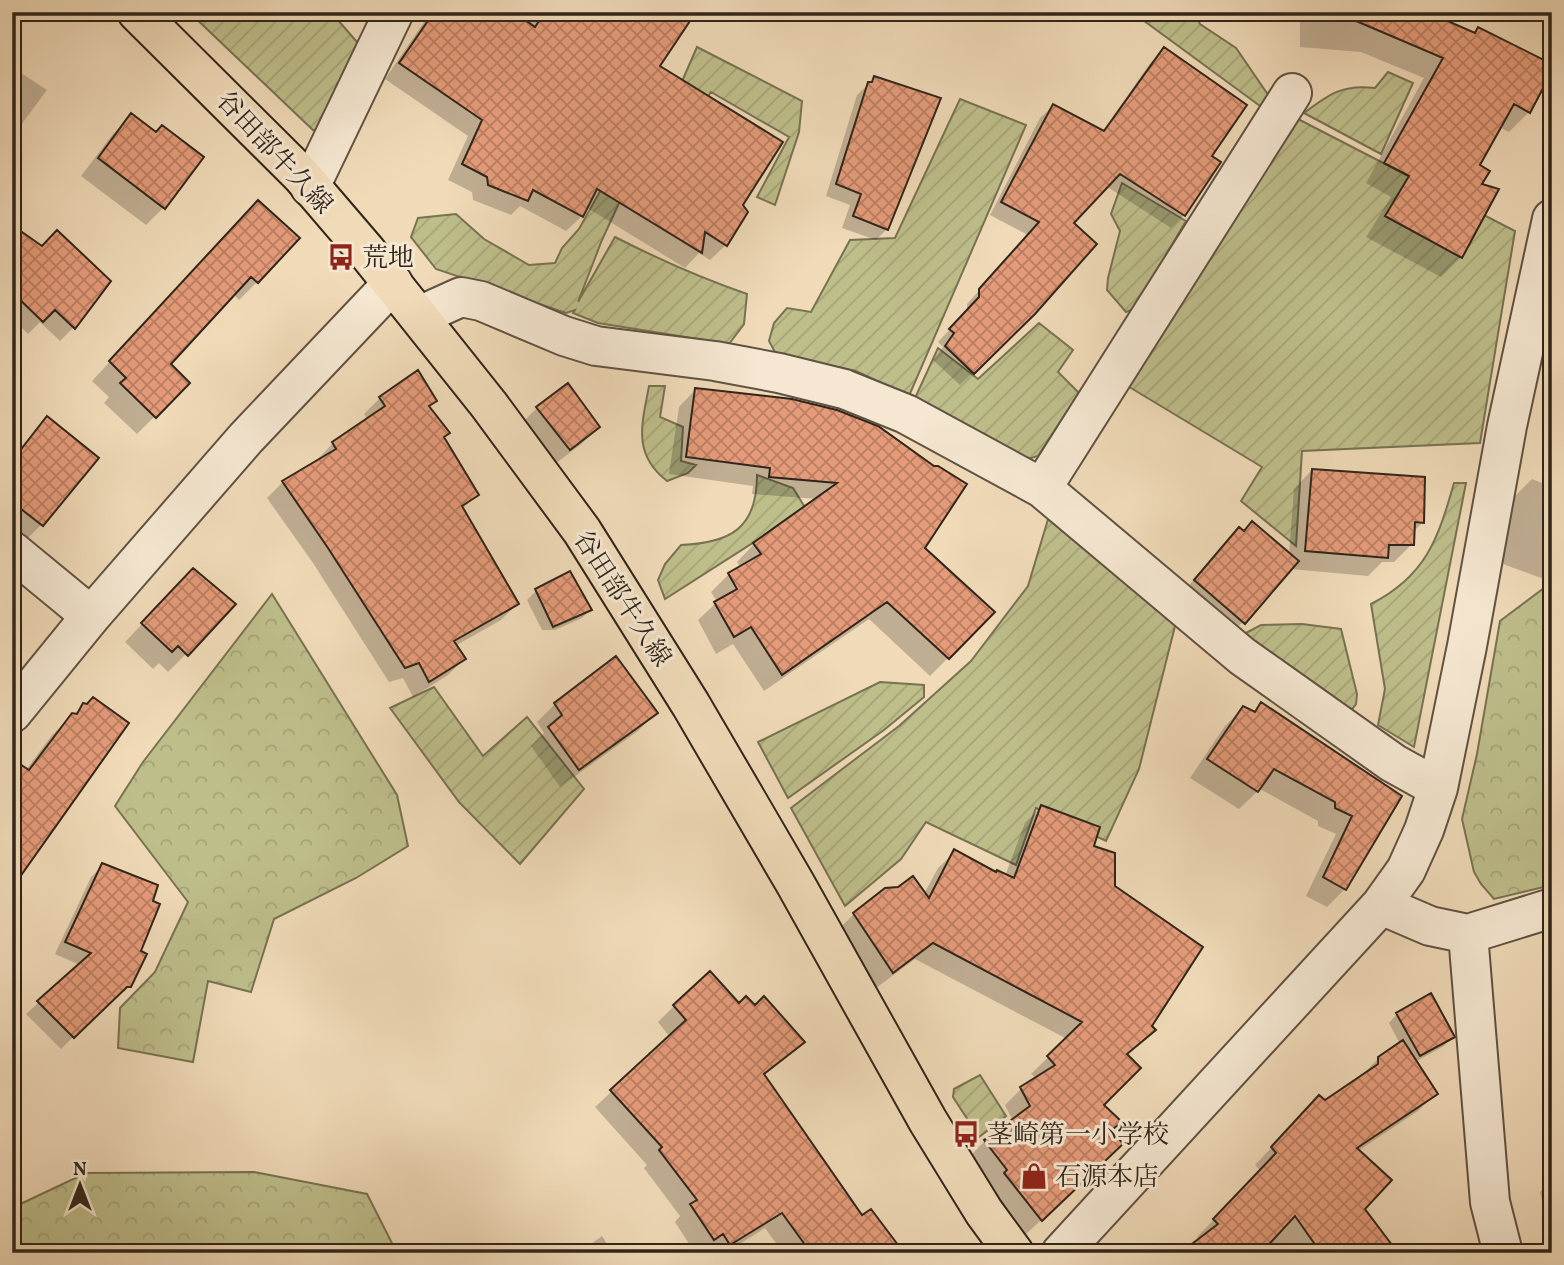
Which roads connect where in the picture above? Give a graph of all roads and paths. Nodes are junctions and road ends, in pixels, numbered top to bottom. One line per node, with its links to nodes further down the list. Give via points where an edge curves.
1 (137, 12): 4 (main road, 谷田部牛久線)
2 (394, 12): 4 (street)
3 (1292, 93): 8 (street)
4 (310, 187): 6 (main road, 谷田部牛久線)
5 (1552, 219): 12 (street)
6 (393, 283): 7 (main road, 谷田部牛久線); 10 (street, via 246,438)
7 (419, 316): 8 (street, via 461,297 481,300 596,346 727,363 845,389 906,414); 16 (main road, 谷田部牛久線, via 610,574 795,883 928,1121)
8 (1042, 488): 12 (street, via 1242,656 1393,763)
9 (12, 551): 10 (street)
10 (91, 616): 11 (street)
11 (12, 713)
12 (1438, 788): 13 (street, via 1405,870)
13 (1381, 905): 15 (street, via 1430,926); 17 (street)
14 (1552, 908): 15 (street)
15 (1468, 934): 18 (street, via 1490,1202)
16 (1014, 1253)
17 (1061, 1253)
18 (1503, 1253)

